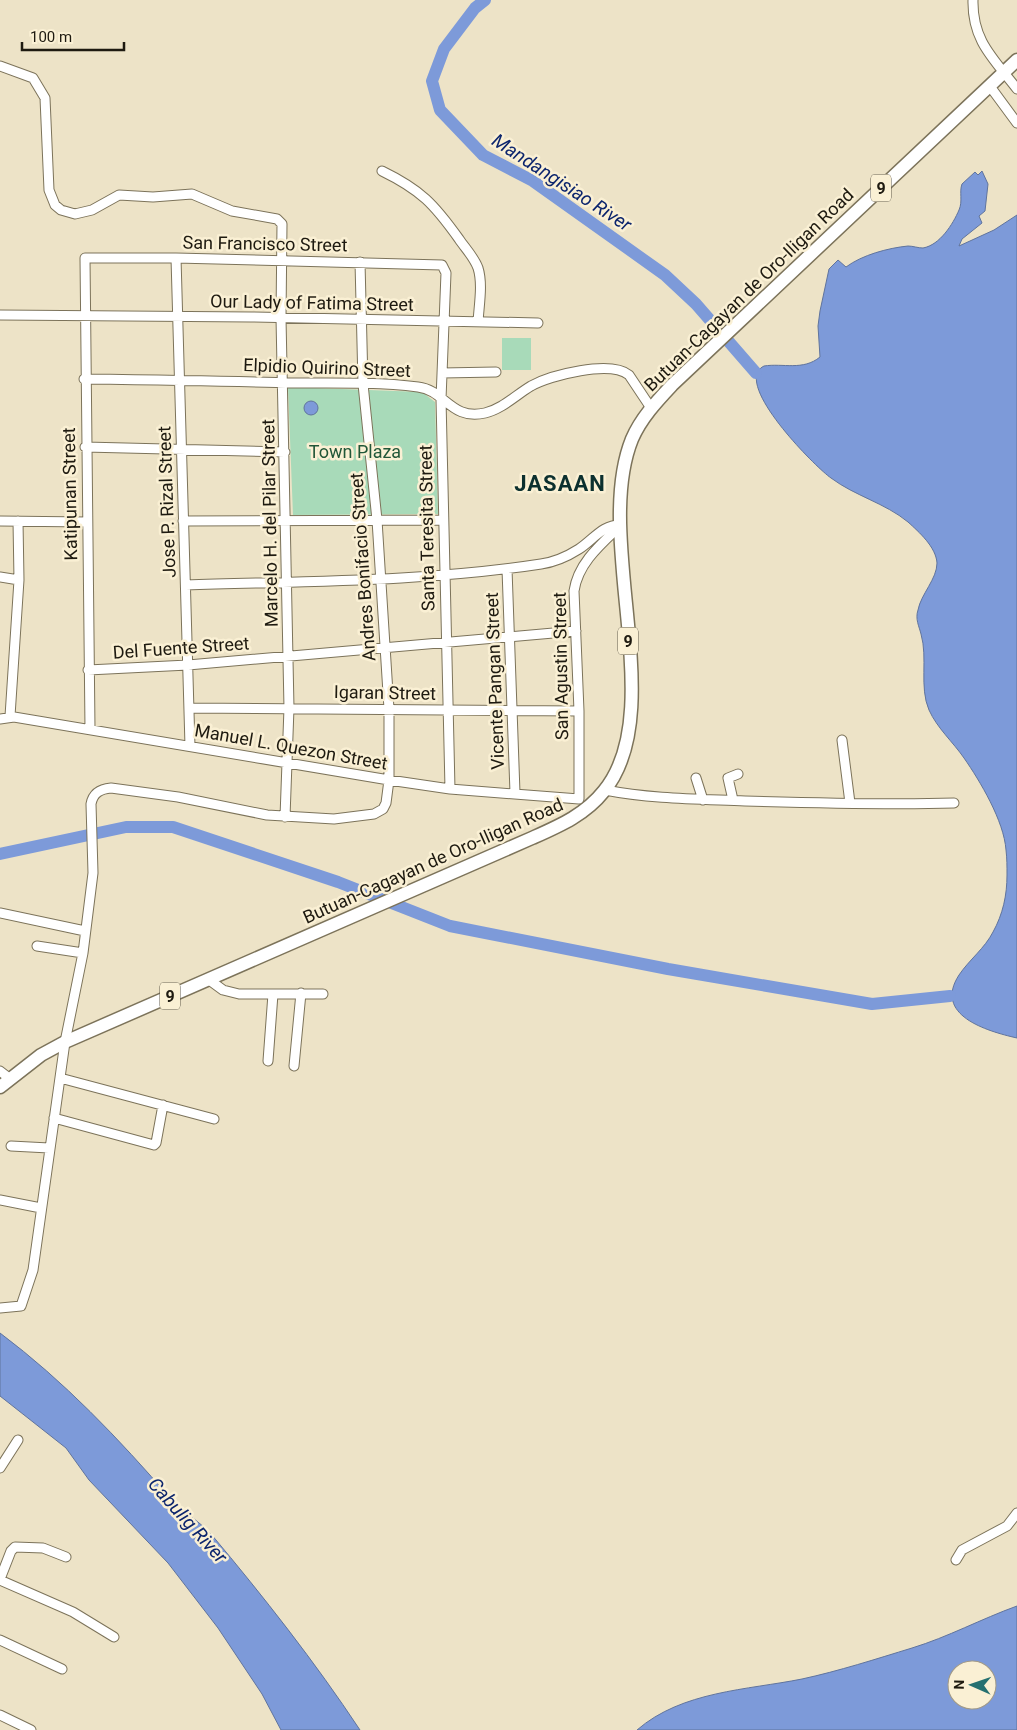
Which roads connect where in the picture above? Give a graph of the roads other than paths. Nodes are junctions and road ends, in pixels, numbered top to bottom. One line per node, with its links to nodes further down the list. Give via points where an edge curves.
1 (973, 0): 4 (street, via 976,30 989,55)
2 (1017, 60): 4 (highway, Butuan-Cagayan de Oro-Iligan Road / 9)
3 (0, 66): 11 (street, Marcelo H. del Pilar Street, via 32,78 45,98 49,190 51,200 61,210 75,214 84,212 119,195 192,194 232,210 278,219 283,229)
4 (1003, 72): 5 (highway, Butuan-Cagayan de Oro-Iligan Road / 9); 6 (street)
5 (989, 85): 7 (street); 29 (highway, Butuan-Cagayan de Oro-Iligan Road / 9)
6 (1017, 89)
7 (1017, 123)
8 (382, 171): 20 (street, via 424,195 472,256 479,276)
9 (85, 258): 10 (street, San Francisco Street); 15 (street, Katipunan Street)
10 (176, 258): 11 (street, San Francisco Street); 16 (street, Jose P. Rizal Street)
11 (283, 260): 12 (street, San Francisco Street); 17 (street, Marcelo H. del Pilar Street)
12 (360, 262): 13 (street, San Francisco Street); 18 (street, Andres Bonifacio Street)
13 (444, 267): 19 (street, Santa Teresita Street)
14 (0, 315): 15 (street, Our Lady of Fatima Street)
15 (84, 316): 16 (street, Our Lady of Fatima Street); 24 (street, Katipunan Street)
16 (178, 317): 17 (street, Our Lady of Fatima Street); 25 (street, Jose P. Rizal Street)
17 (281, 318): 18 (street, Our Lady of Fatima Street); 26 (street, Marcelo H. del Pilar Street)
18 (361, 319): 19 (street, Our Lady of Fatima Street); 27 (street, Andres Bonifacio Street)
19 (444, 322): 20 (street, Our Lady of Fatima Street); 23 (street, Santa Teresita Street)
20 (478, 322): 21 (street, Our Lady of Fatima Street)
21 (538, 323)
22 (496, 372): 23 (street)
23 (442, 373): 28 (street, Santa Teresita Street)
24 (84, 379): 25 (street, Elpidio Quirino Street); 30 (street, Katipunan Street)
25 (180, 380): 26 (street, Elpidio Quirino Street); 31 (street, Jose P. Rizal Street)
26 (283, 382): 27 (street, Elpidio Quirino Street); 32 (street, Marcelo H. del Pilar Street)
27 (363, 384): 28 (street, Elpidio Quirino Street, via 418,387 434,392); 34 (street, Andres Bonifacio Street)
28 (441, 399): 29 (street, Elpidio Quirino Street, via 454,410 485,413 541,381 611,368 629,375); 35 (street, Santa Teresita Street)
29 (651, 408): 40 (highway, Butuan-Cagayan de Oro-Iligan Road / 9, via 636,430 626,457)
30 (85, 448): 31 (street); 39 (street, Katipunan Street)
31 (181, 451): 32 (street); 38 (street, Jose P. Rizal Street)
32 (285, 452): 33 (street, Marcelo H. del Pilar Street)
33 (287, 520): 34 (street); 38 (street); 48 (street, Marcelo H. del Pilar Street)
34 (377, 520): 35 (street); 46 (street, Andres Bonifacio Street)
35 (443, 520): 44 (street, Santa Teresita Street)
36 (0, 521): 37 (street)
37 (18, 521): 39 (street); 47 (street)
38 (184, 521): 49 (street, Jose P. Rizal Street)
39 (87, 522): 56 (street, Katipunan Street)
40 (621, 525): 41 (street, San Agustin Street); 42 (highway, Butuan-Cagayan de Oro-Iligan Road / 9); 43 (street, via 609,526 561,558)
41 (604, 541): 42 (street); 50 (street, San Agustin Street, via 582,566 576,580)
42 (622, 549): 73 (highway, Butuan-Cagayan de Oro-Iligan Road / 9, via 631,716 623,756)
43 (507, 569): 44 (street); 51 (street, Vicente Pangan Street)
44 (444, 573): 46 (street); 52 (street, Santa Teresita Street)
45 (0, 577): 47 (street)
46 (381, 578): 48 (street); 53 (street, Andres Bonifacio Street)
47 (19, 580): 63 (street)
48 (287, 581): 49 (street); 54 (street, Marcelo H. del Pilar Street)
49 (186, 585): 55 (street, Jose P. Rizal Street)
50 (576, 631): 51 (street, Del Fuente Street); 62 (street, San Agustin Street)
51 (510, 637): 52 (street, Del Fuente Street); 61 (street, Vicente Pangan Street)
52 (445, 643): 53 (street, Del Fuente Street); 60 (street, Santa Teresita Street)
53 (385, 648): 54 (street, Del Fuente Street); 59 (street, Andres Bonifacio Street)
54 (288, 656): 55 (street, Del Fuente Street); 58 (street, Marcelo H. del Pilar Street)
55 (188, 665): 56 (street, Del Fuente Street); 57 (street, Jose P. Rizal Street)
56 (88, 670): 65 (street, Katipunan Street)
57 (189, 708): 58 (street, Igaran Street); 67 (street, Jose P. Rizal Street)
58 (289, 708): 59 (street, Igaran Street); 68 (street, Marcelo H. del Pilar Street)
59 (389, 709): 60 (street, Igaran Street); 71 (street, Andres Bonifacio Street)
60 (449, 710): 61 (street, Igaran Street); 72 (street, Santa Teresita Street)
61 (514, 711): 62 (street, Igaran Street); 74 (street, Vicente Pangan Street)
62 (579, 711): 79 (street, San Agustin Street)
63 (10, 716): 64 (street, Manuel L. Quezon Street); 65 (street, Manuel L. Quezon Street)
64 (0, 718)
65 (90, 729): 67 (street, Manuel L. Quezon Street)
66 (842, 740): 77 (street)
67 (190, 746): 68 (street, Manuel L. Quezon Street)
68 (288, 764): 71 (street, Manuel L. Quezon Street); 80 (street, Marcelo H. del Pilar Street)
69 (738, 774): 76 (street, via 728,778)
70 (696, 778): 75 (street)
71 (389, 780): 72 (street, Manuel L. Quezon Street); 80 (street, Andres Bonifacio Street, via 386,804 374,814 334,820)
72 (450, 789): 74 (street, Manuel L. Quezon Street)
73 (605, 790): 75 (street, via 648,797); 79 (highway, Butuan-Cagayan de Oro-Iligan Road / 9)
74 (515, 793): 79 (street, Manuel L. Quezon Street)
75 (703, 800): 76 (street)
76 (733, 800): 77 (street)
77 (850, 803): 78 (street)
78 (954, 803)
79 (583, 804): 85 (highway, Butuan-Cagayan de Oro-Iligan Road / 9, via 566,822)
80 (285, 817): 82 (street, Andres Bonifacio Street, via 111,788 98,791 92,799 94,873)
81 (0, 913): 82 (street)
82 (85, 931): 84 (street, Andres Bonifacio Street)
83 (37, 946): 84 (street)
84 (83, 953): 89 (street, Andres Bonifacio Street)
85 (208, 979): 87 (street, via 227,992); 89 (highway, Butuan-Cagayan de Oro-Iligan Road / 9)
86 (301, 992): 87 (street); 88 (street); 91 (street)
87 (273, 994): 90 (street)
88 (323, 994)
89 (65, 1042): 92 (street, Andres Bonifacio Street); 93 (highway, Butuan-Cagayan de Oro-Iligan Road / 9)
90 (268, 1061)
91 (294, 1066)
92 (60, 1078): 94 (street); 95 (street, Andres Bonifacio Street)
93 (3, 1079)
94 (163, 1105): 95 (street, via 154,1145); 96 (street)
95 (54, 1118): 98 (street, Andres Bonifacio Street)
96 (214, 1119)
97 (11, 1146): 98 (street)
98 (49, 1148): 100 (street, Andres Bonifacio Street)
99 (0, 1201): 100 (street)
100 (40, 1208): 101 (street, Andres Bonifacio Street, via 33,1270 25,1299 21,1306)
101 (0, 1308)
102 (18, 1440): 103 (street)
103 (0, 1468)
104 (1017, 1513): 106 (street, via 1007,1526 962,1550)
105 (66, 1557): 107 (street, via 43,1548 15,1547)
106 (956, 1560)
107 (0, 1580): 108 (street, via 73,1612)
108 (114, 1637)
109 (0, 1640): 110 (street)
110 (62, 1668)
111 (0, 1715): 112 (street)
112 (31, 1730)

